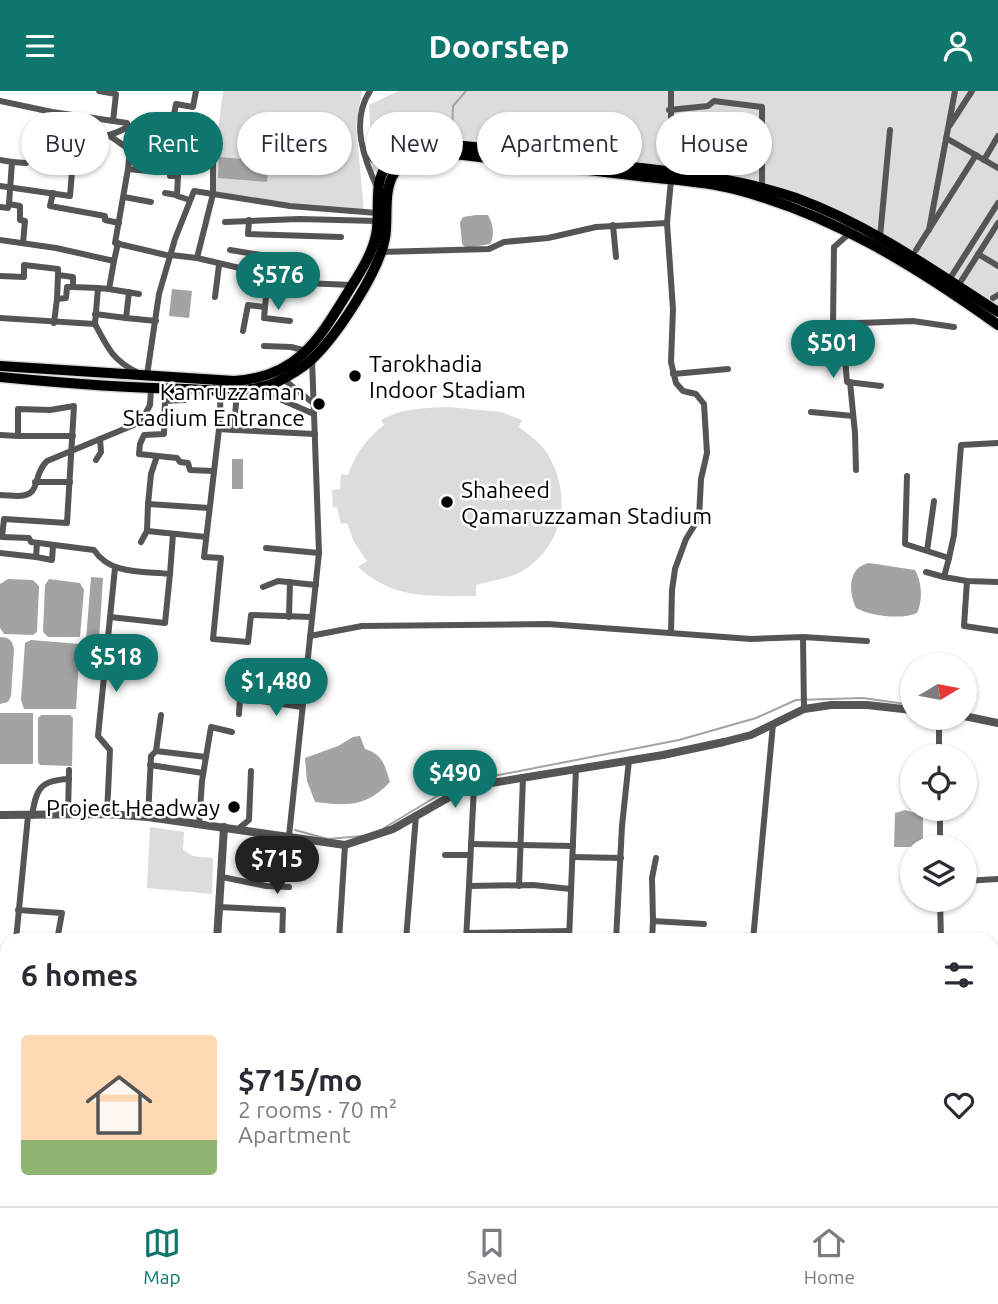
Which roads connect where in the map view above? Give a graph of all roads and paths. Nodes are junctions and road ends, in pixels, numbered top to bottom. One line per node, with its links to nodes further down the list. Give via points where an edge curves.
1 (99, 91): 10 (street, via 116,95)
2 (196, 91): 9 (street, via 193,107 176,104)
3 (370, 91): 33 (street, via 363,106 361,137 364,154)
4 (671, 91): 8 (street)
5 (954, 91): 14 (street)
6 (972, 91): 14 (street)
7 (0, 101): 10 (street)
8 (670, 110): 28 (street); 31 (street, via 708,106 714,101 762,107)
9 (175, 112)
10 (113, 121): 11 (street)
11 (123, 122)
12 (123, 130): 15 (street)
13 (890, 130): 58 (street)
14 (947, 134): 18 (street); 53 (street)
15 (110, 136): 17 (street)
16 (998, 136): 20 (street)
17 (123, 145)
18 (976, 155): 20 (street); 53 (street)
19 (0, 160): 21 (street)
20 (984, 160): 23 (street)
21 (12, 162): 22 (street); 30 (street)
22 (21, 163)
23 (998, 168)
24 (72, 175): 34 (street, via 71,197)
25 (127, 175): 38 (street)
26 (170, 175): 37 (street, via 178,176)
27 (213, 175): 36 (street)
28 (671, 176): 31 (main road); 33 (main road, via 433,153 413,157 400,166); 50 (street); 54 (main road, via 762,197)
29 (0, 186): 30 (street)
30 (11, 187): 32 (street); 42 (street)
31 (762, 187): 58 (main road)
32 (23, 188): 34 (street); 43 (street)
33 (383, 190): 45 (main road); 65 (main road, via 385,239)
34 (53, 193): 49 (street, via 50,206 106,216 105,220)
35 (165, 193): 37 (street)
36 (213, 194): 39 (street, via 194,191); 45 (street); 69 (street)
37 (177, 195): 39 (street)
38 (124, 197): 40 (street); 49 (street)
39 (190, 199): 67 (street)
40 (151, 202)
41 (998, 203): 77 (street)
42 (9, 204): 43 (street); 44 (street)
43 (20, 206): 60 (street, via 20,220 25,221)
44 (0, 207)
45 (377, 217): 46 (street); 78 (main road, via 371,252)
46 (299, 219): 47 (street); 56 (street)
47 (248, 220): 48 (street); 55 (street)
48 (225, 222)
49 (119, 223): 61 (street)
50 (667, 223): 52 (street); 103 (street)
51 (998, 223): 66 (street)
52 (613, 225): 65 (street, via 548,239 504,242 489,249); 68 (street)
53 (929, 230): 63 (street)
54 (850, 233): 94 (street, via 834,247 833,324); 96 (main road, via 949,289)
55 (248, 234): 56 (street); 64 (street)
56 (300, 237): 57 (street)
57 (341, 237)
58 (880, 237): 77 (main road)
59 (0, 240): 60 (street)
60 (23, 243): 71 (street)
61 (118, 243): 67 (street); 71 (street)
62 (230, 250): 64 (street)
63 (916, 250)
64 (248, 251): 70 (street)
65 (381, 252): 100 (main road, via 345,319)
66 (978, 254): 73 (street); 77 (street)
67 (171, 255): 69 (street); 91 (street)
68 (615, 257)
69 (197, 258): 72 (street)
70 (305, 258)
71 (114, 261): 81 (street)
72 (219, 265): 74 (street); 84 (street)
73 (998, 266)
74 (268, 274): 78 (street, via 310,284); 86 (street)
75 (58, 275): 76 (street, via 58,269 24,265 24,277); 79 (street, via 73,278); 85 (street)
76 (0, 276)
77 (954, 283): 87 (main road)
78 (352, 285): 100 (main road)
79 (73, 287): 80 (street); 85 (street, via 67,287 66,298)
80 (98, 288): 81 (street); 88 (street)
81 (109, 289): 82 (street)
82 (129, 292): 83 (street); 90 (street)
83 (139, 294)
84 (215, 297)
85 (57, 299): 93 (street)
86 (265, 307): 92 (street, via 264,318); 98 (street, via 247,305)
87 (998, 312)
88 (95, 314): 90 (street); 95 (street)
89 (0, 318): 93 (street)
90 (126, 318): 91 (street)
91 (156, 321): 104 (street)
92 (290, 321)
93 (54, 323): 95 (street)
94 (842, 323): 97 (street, via 913,321); 107 (street, via 844,365)
95 (95, 324): 104 (street, via 111,355)
96 (998, 325)
97 (954, 327)
98 (243, 331)
99 (264, 346): 100 (street, via 291,347)
100 (309, 355): 105 (main road); 114 (street)
101 (0, 366): 104 (main road)
102 (728, 369): 103 (street)
103 (673, 374): 163 (street, via 683,391 696,394 704,404 707,453 699,518 675,569)
104 (144, 375): 105 (main road, via 234,381)
105 (279, 375): 109 (main road); 114 (street)
106 (0, 377): 110 (main road)
107 (850, 382): 108 (street); 117 (street)
108 (881, 386)
109 (255, 388): 113 (main road); 116 (street)
110 (151, 389): 111 (main road); 124 (street, via 150,405 141,422)
111 (187, 389): 112 (main road); 127 (street, via 185,400 165,401 164,434 142,437 139,454)
112 (221, 390): 113 (main road); 118 (street)
113 (237, 390): 119 (street)
114 (313, 403): 116 (street)
115 (811, 412): 117 (street)
116 (314, 414): 120 (street)
117 (853, 416): 129 (street)
118 (219, 429): 119 (street); 130 (street)
119 (234, 430): 120 (street)
120 (315, 434): 146 (street)
121 (0, 435): 122 (street)
122 (18, 436): 123 (street); 123 (street, via 18,409 74,406)
123 (73, 436): 126 (street)
124 (100, 439): 126 (street); 128 (street)
125 (998, 443): 149 (street, via 961,445)
126 (73, 450): 132 (street, via 47,461); 133 (street)
127 (157, 456): 130 (street, via 177,458 188,463 190,470); 136 (street)
128 (96, 460)
129 (856, 470)
130 (213, 471): 137 (street)
131 (907, 476): 145 (street, via 905,544)
132 (35, 482): 133 (street); 134 (street, via 31,494)
133 (70, 482): 142 (street, via 67,523 4,519 2,537 29,538)
134 (0, 495)
135 (934, 501): 145 (street)
136 (149, 504): 137 (street); 138 (street)
137 (209, 508): 140 (street)
138 (146, 531): 139 (street); 141 (street)
139 (173, 534): 140 (street); 152 (street)
140 (206, 537): 160 (street, via 204,557 221,558 213,639 248,642 251,615)
141 (142, 542)
142 (37, 543): 143 (street); 148 (street)
143 (53, 546): 148 (street, via 52,560); 150 (street, via 94,550)
144 (266, 548): 146 (street)
145 (927, 551): 149 (street)
146 (319, 553): 157 (street)
147 (0, 554): 148 (street)
148 (36, 557)
149 (949, 558): 153 (street)
150 (115, 568): 152 (street); 159 (street)
151 (926, 572): 153 (street)
152 (170, 573): 159 (street, via 165,623)
153 (944, 577): 154 (street)
154 (967, 581): 156 (street); 162 (street, via 964,626)
155 (290, 582): 157 (street); 158 (street); 160 (street)
156 (998, 582)
157 (316, 585): 161 (street)
158 (262, 587)
159 (110, 617): 192 (street, via 97,736 110,750)
160 (289, 617): 161 (street)
161 (312, 617): 164 (street)
162 (998, 631)
163 (671, 633): 164 (street, via 548,624 450,624 362,627); 165 (street, via 751,639)
164 (310, 636): 167 (street)
165 (803, 637): 166 (street); 170 (street)
166 (867, 641)
167 (305, 675): 168 (street, via 271,670 269,683 241,680); 169 (street)
168 (240, 698): 169 (street); 172 (street)
169 (302, 707): 200 (street)
170 (804, 709): 171 (street, via 831,705); 176 (street)
171 (900, 709)
172 (239, 714)
173 (160, 715): 178 (street)
174 (977, 719): 175 (street)
175 (998, 723)
176 (773, 724): 181 (street, via 724,742); 233 (street)
177 (232, 732): 180 (street, via 211,727)
178 (156, 751): 179 (street); 182 (street)
179 (178, 754): 180 (street); 183 (street)
180 (206, 757): 187 (street)
181 (629, 760): 184 (street); 208 (street)
182 (150, 765): 183 (street); 196 (street)
183 (176, 768): 187 (street)
184 (576, 768): 188 (street); 204 (street)
185 (69, 770): 189 (street)
186 (251, 771): 199 (street, via 249,820)
187 (203, 773): 197 (street)
188 (523, 777): 190 (street); 201 (street)
189 (69, 779): 193 (street); 195 (street, via 43,785)
190 (474, 786): 194 (street); 202 (street)
191 (0, 814): 195 (street)
192 (107, 814): 193 (street); 196 (street)
193 (68, 815): 195 (street)
194 (416, 815): 203 (street, via 393,829); 228 (street)
195 (30, 816): 218 (street)
196 (148, 817): 197 (street)
197 (199, 825): 198 (street)
198 (224, 827): 199 (street); 210 (street)
199 (238, 829): 200 (street)
200 (289, 836): 203 (street)
201 (521, 843): 202 (street); 204 (street); 214 (street)
202 (471, 844): 206 (street)
203 (345, 845): 227 (street)
204 (573, 846): 207 (street)
205 (445, 855): 206 (street)
206 (470, 855): 213 (street)
207 (573, 857): 208 (street); 216 (street)
208 (621, 858): 231 (street)
209 (656, 858): 220 (street)
210 (222, 877): 215 (street); 217 (street)
211 (998, 880): 212 (street)
212 (977, 881)
213 (469, 886): 214 (street); 229 (street)
214 (519, 886): 216 (street)
215 (289, 887)
216 (571, 889): 222 (street)
217 (218, 907): 225 (street); 226 (street, via 283,909)
218 (18, 910): 223 (street); 224 (street, via 62,913)
219 (940, 912): 234 (street)
220 (653, 921): 221 (street); 232 (street)
221 (704, 924)
222 (569, 931): 230 (street)
223 (16, 933)
224 (58, 933)
225 (217, 933)
226 (282, 933)
227 (339, 933)
228 (406, 933)
229 (466, 933)
230 (528, 933)
231 (617, 933)
232 (652, 933)
233 (754, 933)
234 (941, 933)

